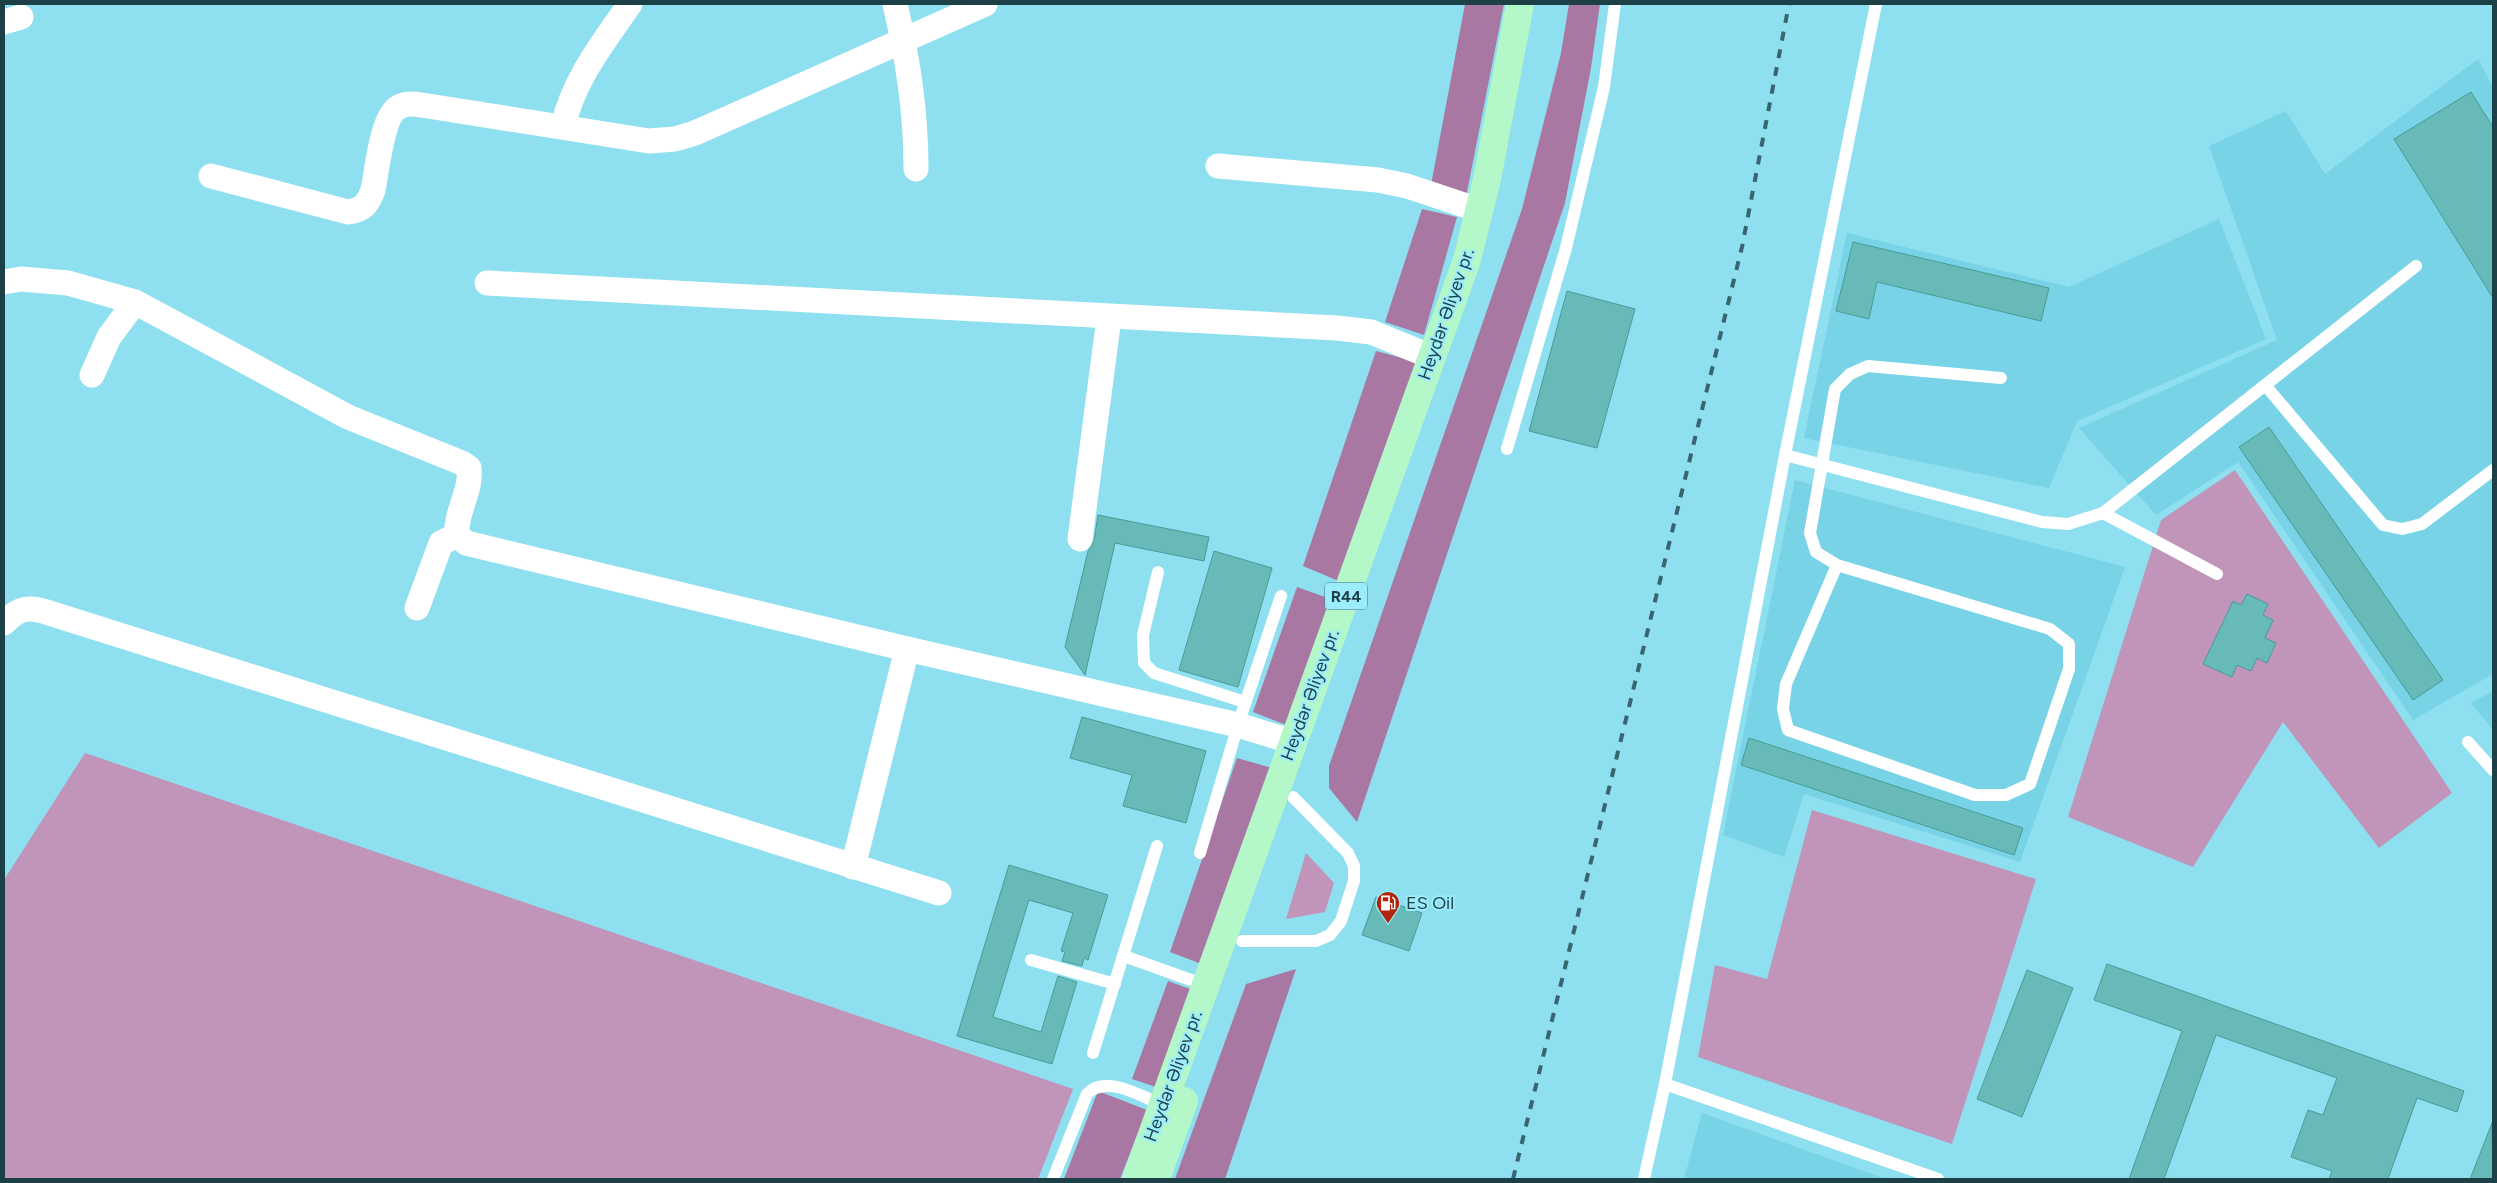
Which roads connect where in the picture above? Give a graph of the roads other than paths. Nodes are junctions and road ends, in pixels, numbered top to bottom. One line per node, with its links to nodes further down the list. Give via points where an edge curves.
1 (630, 4): 9 (street, via 578,81 568,103)
2 (895, 4): 8 (street)
3 (985, 4): 8 (street)
4 (1520, 4): 13 (main road, Heydər Əliyev pr. / R44)
5 (1538, 4): 41 (main road, Heydər Əliyev pr. / R44, via 1485,264)
6 (1615, 4): 23 (lane, via 1604,87 1566,248)
7 (1876, 4): 24 (lane)
8 (903, 38): 9 (street, via 675,139 649,141); 11 (street, via 916,121)
9 (563, 128): 12 (street, via 428,106 399,106 388,118 369,202 359,210 348,212)
10 (1218, 166): 13 (street, via 1378,180 1407,186)
11 (916, 169)
12 (211, 176)
13 (1479, 210): 19 (main road, Heydər Əliyev pr. / R44, via 1467,260)
14 (2416, 266): 22 (lane)
15 (4, 282): 17 (street, via 21,279 68,283)
16 (487, 283): 18 (street)
17 (135, 302): 20 (street, via 108,337); 28 (street, via 348,417 469,468 470,479 456,524)
18 (1109, 318): 19 (street, via 1338,328 1371,332); 29 (street)
19 (1432, 357): 38 (main road, Heydər Əliyev pr. / R44)
20 (92, 375)
21 (2001, 378): 25 (lane, via 1868,366 1850,374 1835,389)
22 (2265, 385): 26 (lane, via 2383,525 2402,529 2422,524); 27 (lane)
23 (1507, 449)
24 (1785, 455): 25 (lane); 52 (lane)
25 (1822, 465): 27 (lane, via 2042,522 2068,524); 30 (lane, via 1810,533 1816,552)
26 (2493, 470)
27 (2103, 513): 32 (lane)
28 (457, 535): 34 (street, via 441,543); 36 (street, via 466,543)
29 (1080, 540)
30 (1838, 565): 30 (lane, via 2050,630 2069,644 2069,669 2030,784 2006,795 1975,795 1788,730 1782,709 1786,684)
31 (1158, 572): 37 (lane, via 1143,635 1144,663 1154,673)
32 (2217, 574)
33 (1281, 596): 37 (lane)
34 (417, 608)
35 (4, 623): 44 (street, via 29,607 43,611)
36 (907, 649): 37 (street); 44 (street)
37 (1242, 713): 38 (street); 43 (lane)
38 (1293, 742): 50 (main road, Heydər Əliyev pr. / R44)
39 (2468, 742): 40 (lane)
40 (2493, 770)
41 (1293, 797): 46 (main road, Heydər Əliyev pr. / R44); 46 (lane, via 1348,853 1354,866 1354,881 1341,920 1330,935 1316,941)
42 (1157, 846): 47 (lane)
43 (1200, 853)
44 (854, 867): 45 (street)
45 (939, 893)
46 (1242, 940): 56 (main road, Heydər Əliyev pr. / R44)
47 (1124, 956): 49 (lane); 50 (lane)
48 (1031, 960): 49 (lane)
49 (1115, 984): 51 (lane)
50 (1206, 985): 53 (main road, Heydər Əliyev pr. / R44)
51 (1092, 1053)
52 (1664, 1084): 57 (lane); 58 (lane)
53 (1162, 1105): 54 (lane, via 1105,1085 1094,1086 1087,1094); 55 (main road, Heydər Əliyev pr. / R44)
54 (1053, 1179)
55 (1136, 1179)
56 (1156, 1179)
57 (1644, 1179)
58 (1938, 1179)

